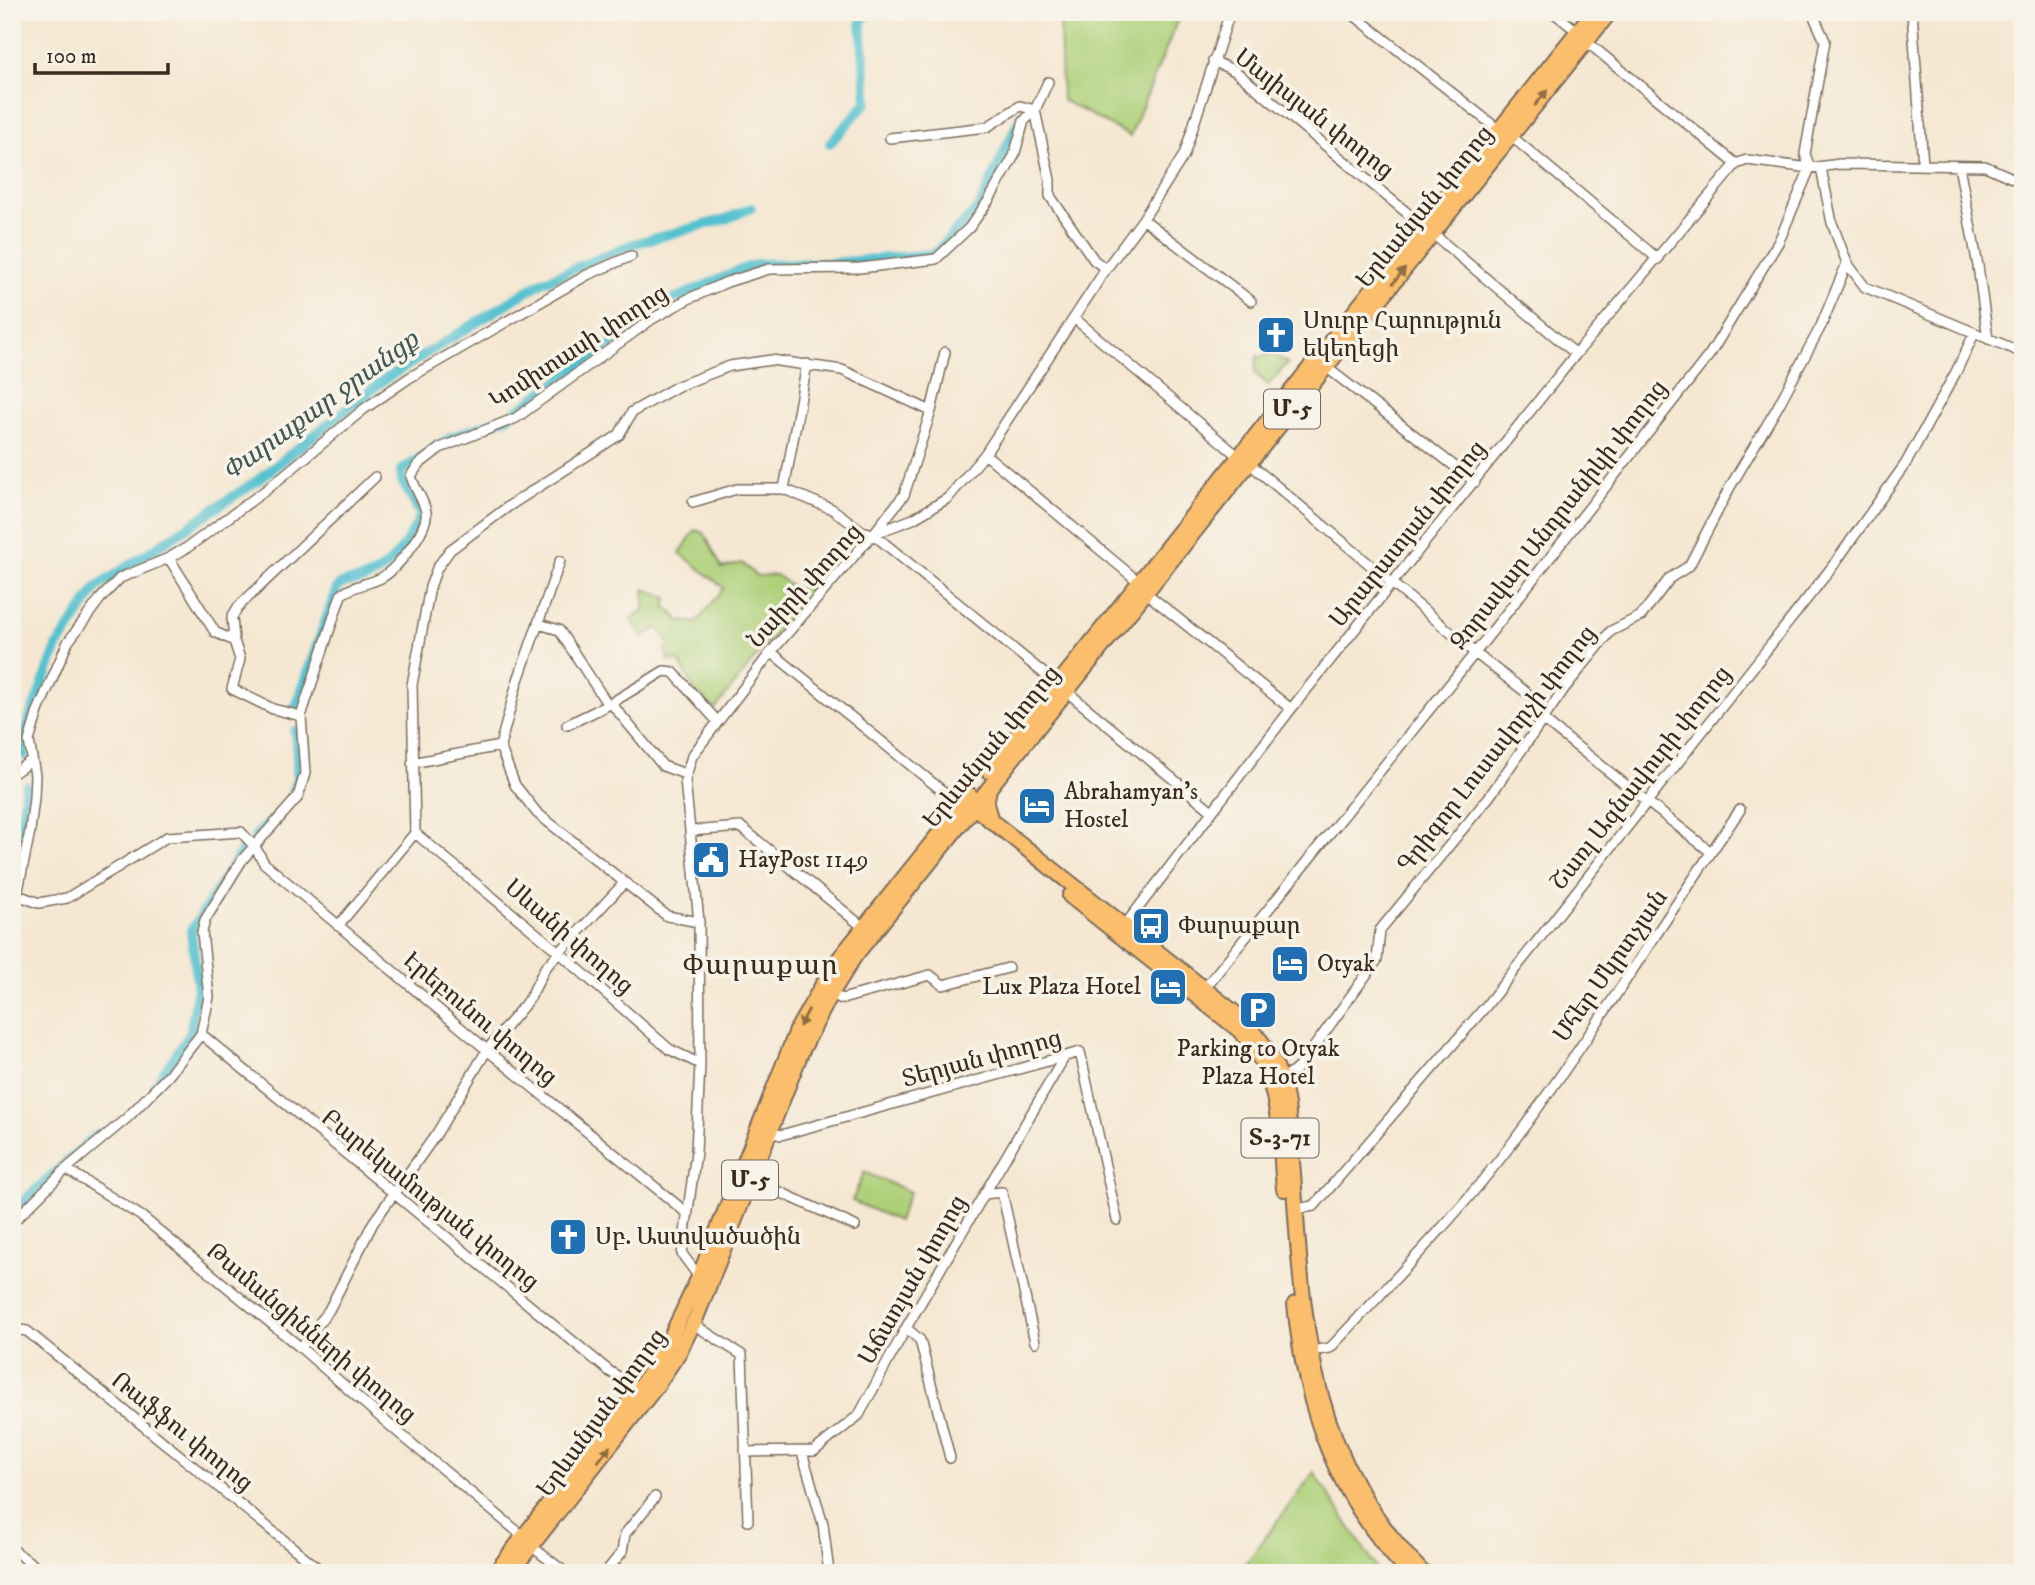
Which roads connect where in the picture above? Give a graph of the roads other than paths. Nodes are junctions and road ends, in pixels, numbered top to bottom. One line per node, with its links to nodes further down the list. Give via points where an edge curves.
1 (1230, 12): 9 (street, Նաիրի փողոց)
2 (1350, 12): 12 (street)
3 (1553, 12): 8 (street)
4 (1593, 12): 8 (main road, Երևանյան փողոց / Մ-5)
5 (1611, 12): 8 (main road, Երևանյան փողոց / Մ-5)
6 (1812, 12): 17 (street, Զորավար Անդրանիկի փողոց, via 1825,41 1805,154)
7 (1913, 12): 15 (street)
8 (1582, 36): 12 (main road, Երևանյան փողոց / Մ-5); 14 (street)
9 (1213, 61): 20 (street, Նաիրի փողոց, via 1184,155); 21 (street, Մայիսյան փողոց, via 1235,71)
10 (1048, 82): 11 (street, Կոմիտասի փողոց)
11 (1035, 110): 13 (street, via 1020,106 987,127); 25 (street, via 1050,195 1094,260); 54 (street, Կոմիտասի փողոց, via 1024,121 1014,156 989,200 969,228 936,259 860,268 769,269 727,282 652,319 516,418 440,448 418,465 411,476 427,522 414,544 384,576 352,586 341,595)
12 (1505, 133): 21 (main road, Երևանյան փողոց / Մ-5); 23 (street)
13 (890, 138)
14 (1736, 164): 17 (street, via 1746,160); 23 (street, Արարատյան փողոց)
15 (1923, 165): 16 (street); 18 (street)
16 (1959, 166): 19 (street, via 1985,166); 29 (street)
17 (1810, 167): 18 (street); 50 (street, Զորավար Անդրանիկի փողոց, via 1779,241 1710,354)
18 (1821, 168): 24 (street, via 1832,223)
19 (2023, 180)
20 (1143, 219): 25 (street, Նաիրի փողոց); 26 (street)
21 (1428, 230): 32 (street, Մայիսյան փողոց); 34 (main road, Երևանյան փողոց / Մ-5, one-way to 21); 37 (main road, Երևանյան փողոց / Մ-5)
22 (631, 256): 43 (street, via 587,275 409,378 364,409 267,490)
23 (1658, 259): 32 (street, Արարատյան փողոց)
24 (1847, 263): 28 (street, via 1866,287); 55 (street, Գրիգոր Լուսավորչի փողոց, via 1821,326 1689,566 1670,578 1641,616 1611,631)
25 (1106, 269): 27 (street, Նաիրի փողոց)
26 (1251, 301)
27 (1074, 318): 36 (street, Նաիրի փողոց); 37 (street)
28 (1974, 334): 29 (street); 64 (street, Շառլ Ազնավուրի փողոց, via 1906,463 1832,567)
29 (1988, 339): 31 (street)
30 (945, 352): 35 (street)
31 (2023, 352)
32 (1576, 354): 39 (street, Արարատյան փողոց)
33 (807, 364): 35 (street, via 842,370); 40 (street); 60 (street, via 771,360 730,366 678,386 632,412 619,435 450,550 429,587 412,685)
34 (1326, 366): 37 (main road, Երևանյան փողոց / Մ-5); 39 (street)
35 (931, 411): 42 (street, via 904,495)
36 (985, 454): 42 (street, Նաիրի փողոց, via 948,498 914,519); 46 (street)
37 (1244, 460): 45 (street); 46 (main road, Երևանյան փողոց / Մ-5)
38 (375, 477): 48 (street, via 238,607 232,617)
39 (1475, 482): 45 (street, Արարատյան փողոց)
40 (784, 489): 41 (street, via 737,489); 42 (street, via 832,509)
41 (693, 502)
42 (873, 534): 49 (street, Նաիրի փողոց); 51 (street)
43 (169, 558): 48 (street, via 215,632); 59 (street, via 120,578 68,642 38,711 29,741)
44 (560, 561): 47 (street)
45 (1393, 584): 50 (street); 53 (street, Արարատյան փողոց)
46 (1142, 587): 51 (main road, Երևանյան փողոց / Մ-5); 53 (street)
47 (539, 624): 52 (street, via 559,630); 58 (street)
48 (234, 641): 54 (street, via 240,659 232,689 272,709)
49 (771, 652): 56 (street, Նաիրի փողոց); 65 (street)
50 (1475, 653): 55 (street, via 1532,697); 82 (street, Զորավար Անդրանիկի փողոց)
51 (1062, 688): 63 (main road, Երևանյան փողոց / Մ-5); 65 (main road, Երևանյան փողոց / Մ-5); 67 (street)
52 (609, 704): 56 (street, via 664,671 673,672); 57 (street); 62 (street, via 663,766)
53 (1291, 709): 67 (street, Արարատյան փողոց)
54 (301, 716): 71 (street, Կոմիտասի փողոց, via 305,773 298,797)
55 (1542, 719): 64 (street); 88 (street, Գրիգոր Լուսավորչի փողոց, via 1489,797 1380,930 1377,960 1301,1065)
56 (717, 721): 62 (street, Նաիրի փողոց, via 692,755)
57 (567, 725)
58 (500, 746): 60 (street); 73 (street, via 515,786 537,813)
59 (32, 761): 61 (street); 74 (street, via 30,831)
60 (412, 763): 70 (street)
61 (12, 774)
62 (685, 774): 69 (street)
63 (990, 786): 65 (main road, Երևանյան փողոց / Մ-5); 68 (main road, via 986,804)
64 (1647, 803): 72 (street); 94 (street, Շառլ Ազնավուրի փողոց, via 1486,1006 1314,1206)
65 (964, 805): 68 (main road, Տ-3-71); 78 (main road, Երևանյան փողոց / Մ-5); 79 (main road, Տ-3-71); 83 (main road, Երևանյան փողոց / Մ-5)
66 (1740, 810): 72 (street, Մհեր Մկրտչյան)
67 (1212, 811): 79 (street, Արարատյան փողոց)
68 (991, 821): 79 (main road, Տ-3-71)
69 (691, 831): 76 (street); 78 (street, via 741,827)
70 (415, 833): 77 (street); 80 (street, Սևանի փողոց)
71 (255, 847): 74 (street, via 241,832 167,837 67,898 39,903); 77 (street, Էրեբունու փողոց, via 264,863); 84 (street, Կոմիտասի փողոց, via 205,920 202,932 209,997)
72 (1711, 852): 105 (street, Մհեր Մկրտչյան, via 1512,1143 1438,1233 1330,1348)
73 (624, 883): 76 (street, via 667,916); 80 (street)
74 (15, 894): 75 (street)
75 (12, 905)
76 (699, 922): 87 (street)
77 (338, 926): 85 (street, Էրեբունու փողոց)
78 (863, 927): 99 (main road, Երևանյան փողոց / Մ-5, one-way to 99, via 834,965 798,1028)
79 (1122, 931): 82 (main road, Տ-3-71); 121 (main road, Տ-3-71, via 1239,1030 1264,1065 1276,1105 1298,1335 1314,1410 1350,1496)
80 (560, 953): 85 (street); 87 (street, Սևանի փողոց, via 669,1049)
81 (1008, 968): 83 (street, via 943,985 930,975 842,999)
82 (1204, 989): 88 (main road, Տ-3-71, via 1255,1032)
83 (831, 994): 89 (main road, Երևանյան փողոց / Մ-5, via 802,1050)
84 (201, 1034): 90 (street, Կոմիտասի փողոց, via 127,1118); 92 (street, Բարեկամության փողոց)
85 (487, 1050): 92 (street); 95 (street, Էրեբունու փողոց)
86 (1065, 1056): 89 (street, Տերյան փողոց, via 780,1135); 93 (street, Աճառյան փողոց); 96 (street, Տերյան փողոց, via 1080,1052)
87 (701, 1064): 95 (street)
88 (1280, 1076): 94 (main road, Տ-3-71, via 1287,1104)
89 (769, 1132): 91 (main road, Երևանյան փողոց / Մ-5)
90 (66, 1169): 97 (street, Կոմիտասի փողոց); 104 (street, Թամանցինների փողոց, via 141,1216)
91 (751, 1179): 98 (street); 100 (main road, Երևանյան փողոց / Մ-5)
92 (394, 1194): 104 (street, via 361,1245 329,1310); 106 (street, Բարեկամության փողոց, via 609,1371)
93 (984, 1194): 101 (street, Աճառյան փողոց); 103 (street, via 1002,1192)
94 (1295, 1209): 105 (main road, Տ-3-71)
95 (688, 1214): 99 (street, via 682,1257)
96 (1117, 1220)
97 (12, 1223)
98 (855, 1226)
99 (699, 1277): 106 (main road, Երևանյան փողոց / Մ-5, via 669,1341)
100 (693, 1324): 107 (street, via 742,1355); 112 (main road, Երևանյան փողոց / Մ-5, one-way to 100, via 655,1388)
101 (906, 1328): 108 (street, Աճառյան փողոց, via 859,1415 814,1451); 109 (street, via 920,1340)
102 (12, 1329): 115 (street, Ռաֆֆու փողոց, via 27,1331)
103 (1035, 1342)
104 (301, 1348): 112 (street, Թամանցինների փողոց)
105 (1310, 1350): 122 (main road, Տ-3-71, via 1323,1408 1349,1473 1380,1524)
106 (639, 1390): 112 (main road, Երևանյան փողոց / Մ-5)
107 (745, 1452): 108 (street, Աճառյան փողոց); 111 (street)
108 (802, 1452): 120 (street, via 823,1524)
109 (950, 1458)
110 (655, 1497): 119 (street, via 625,1534 622,1552)
111 (748, 1521)
112 (527, 1541): 116 (main road, Երևանյան փողոց / Մ-5); 117 (main road, Երևանյան փողոց / Մ-5); 118 (street, Թամանցինների փողոց)
113 (12, 1549): 114 (street)
114 (44, 1573)
115 (324, 1573)
116 (495, 1573)
117 (510, 1573)
118 (566, 1573)
119 (605, 1573)
120 (828, 1573)
121 (1409, 1573)
122 (1423, 1573)

